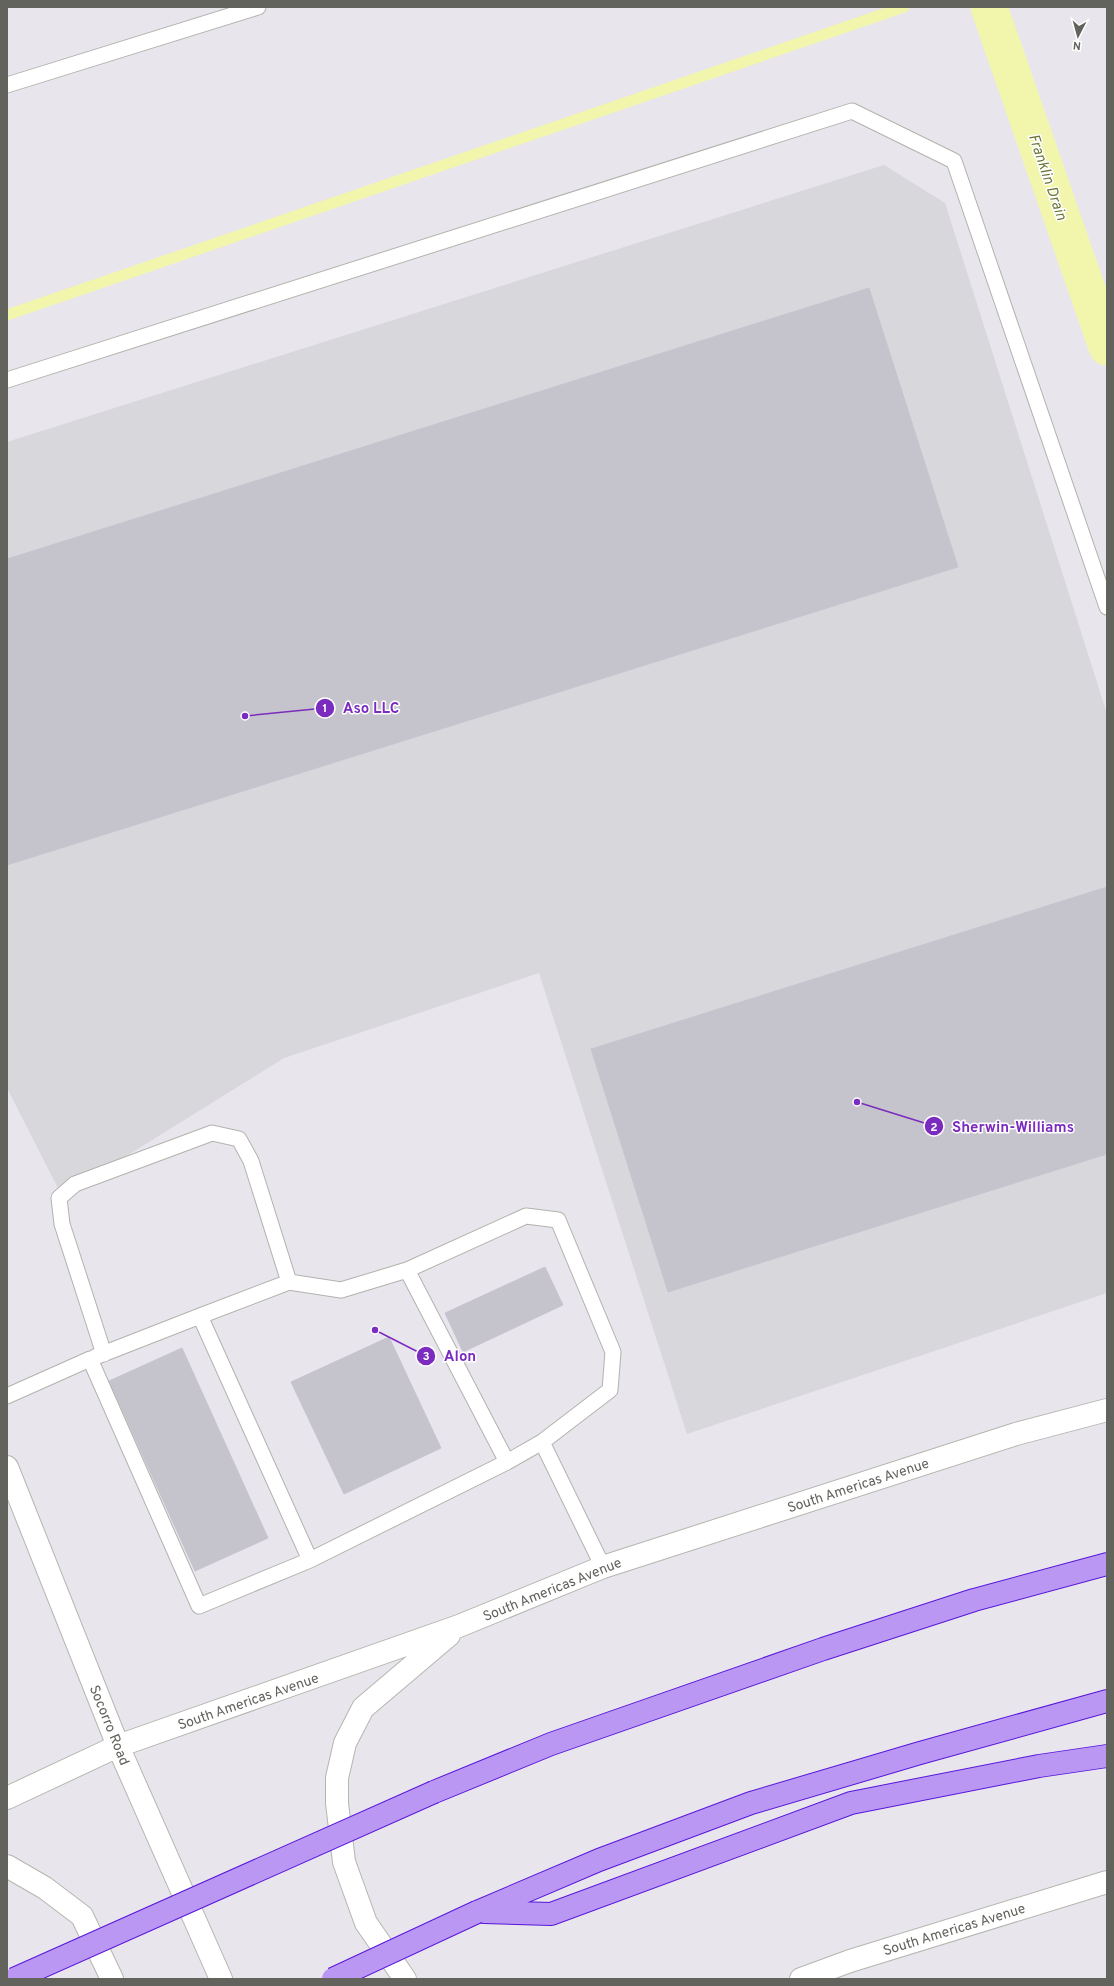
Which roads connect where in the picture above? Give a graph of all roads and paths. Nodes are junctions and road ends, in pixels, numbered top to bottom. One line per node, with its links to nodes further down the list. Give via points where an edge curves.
1 (258, 7): 2 (lane)
2 (7, 85)
3 (7, 380): 4 (lane, via 852,111 954,161)
4 (1107, 607)
5 (407, 1270): 6 (lane, via 341,1290); 12 (lane, via 526,1216 558,1220 613,1352 610,1390); 13 (lane)
6 (289, 1282): 7 (lane); 8 (lane, via 251,1161 239,1139 212,1132 75,1184 59,1198 62,1224)
7 (200, 1316): 8 (lane); 15 (lane)
8 (104, 1354): 9 (lane)
9 (90, 1359): 10 (lane); 15 (lane, via 199,1606)
10 (7, 1396)
11 (1107, 1410): 17 (main road, South Americas Avenue, via 1016,1434)
12 (542, 1442): 13 (lane); 17 (lane)
13 (507, 1462): 15 (lane)
14 (7, 1467): 20 (main road, Socorro Road)
15 (310, 1560)
16 (1107, 1564): 26 (highway, bridge, via 974,1600 823,1649 551,1744 434,1792)
17 (603, 1567): 18 (main road, South Americas Avenue)
18 (459, 1626): 20 (main road, South Americas Avenue); 30 (main road, via 363,1708 345,1743 337,1778 337,1803 344,1862 366,1923)
19 (1107, 1701): 25 (highway, via 920,1753 751,1804 599,1860)
20 (118, 1746): 22 (main road, South Americas Avenue); 28 (main road, Socorro Road)
21 (1107, 1756): 25 (highway, via 1039,1766 851,1804 551,1914)
22 (7, 1798)
23 (7, 1866): 27 (main road, via 45,1888 82,1916)
24 (1107, 1882): 31 (main road, South Americas Avenue, via 850,1961)
25 (477, 1912): 29 (highway, bridge)
26 (14, 1979)
27 (112, 1979)
28 (221, 1979)
29 (333, 1979)
30 (405, 1979)
31 (801, 1979)

